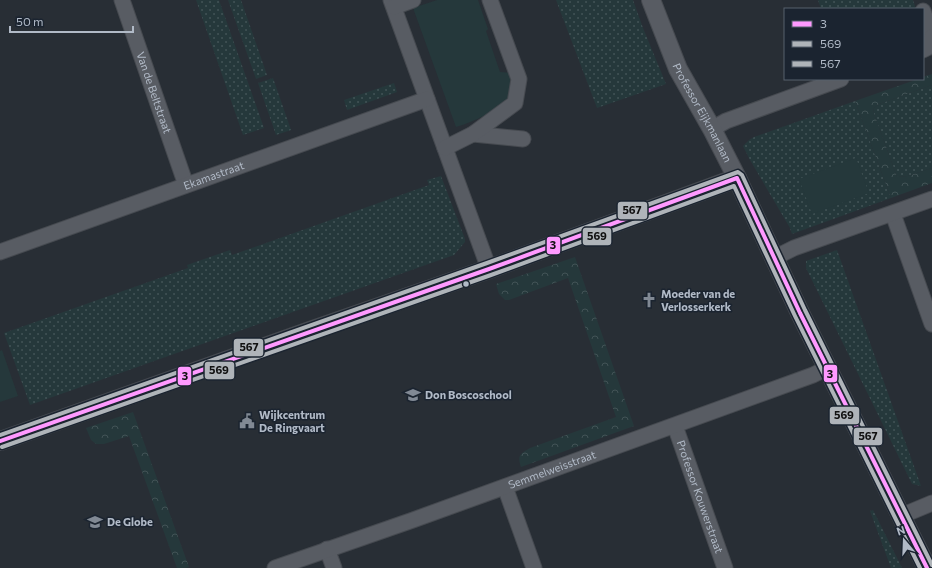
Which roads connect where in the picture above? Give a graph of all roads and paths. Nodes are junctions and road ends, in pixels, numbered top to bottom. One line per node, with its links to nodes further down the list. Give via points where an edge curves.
1 (122, 0): 16 (street, Van de Beltstraat)
2 (412, 0): 5 (street)
3 (490, 0): 12 (street, via 519,79 515,103)
4 (651, 0): 11 (street, Professor Eijkmanlaan, via 678,69)
5 (393, 3): 10 (street)
6 (924, 13): 7 (street)
7 (932, 37): 8 (street, via 928,48)
8 (924, 50)
9 (838, 80): 11 (street, via 726,121)
10 (427, 99): 14 (street); 16 (street, Ekamastraat)
11 (712, 129): 15 (street, Professor Eijkmanlaan)
12 (473, 134): 13 (street); 14 (street)
13 (523, 139)
14 (445, 148): 21 (street)
15 (738, 178): 20 (street, Professor Eijkmanlaan); 21 (street)
16 (186, 185): 19 (street, Ekamastraat)
17 (932, 199): 18 (street)
18 (893, 214): 20 (street, via 794,248); 22 (street)
19 (0, 252)
20 (774, 258): 23 (street, Professor Eijkmanlaan)
21 (489, 269): 25 (street)
22 (932, 324)
23 (827, 368): 24 (street, Semmelweisstraat); 28 (street, Professor Eijkmanlaan)
24 (675, 426): 26 (street, Semmelweisstraat); 33 (street, Professor Kouwerstraat)
25 (0, 441)
26 (505, 487): 29 (street, Semmelweisstraat); 32 (street)
27 (932, 503): 28 (street)
28 (901, 516): 34 (street, Professor Eijkmanlaan)
29 (327, 549): 30 (street, Semmelweisstraat); 31 (street)
30 (275, 568)
31 (334, 568)
32 (534, 568)
33 (725, 568)
34 (927, 568)

